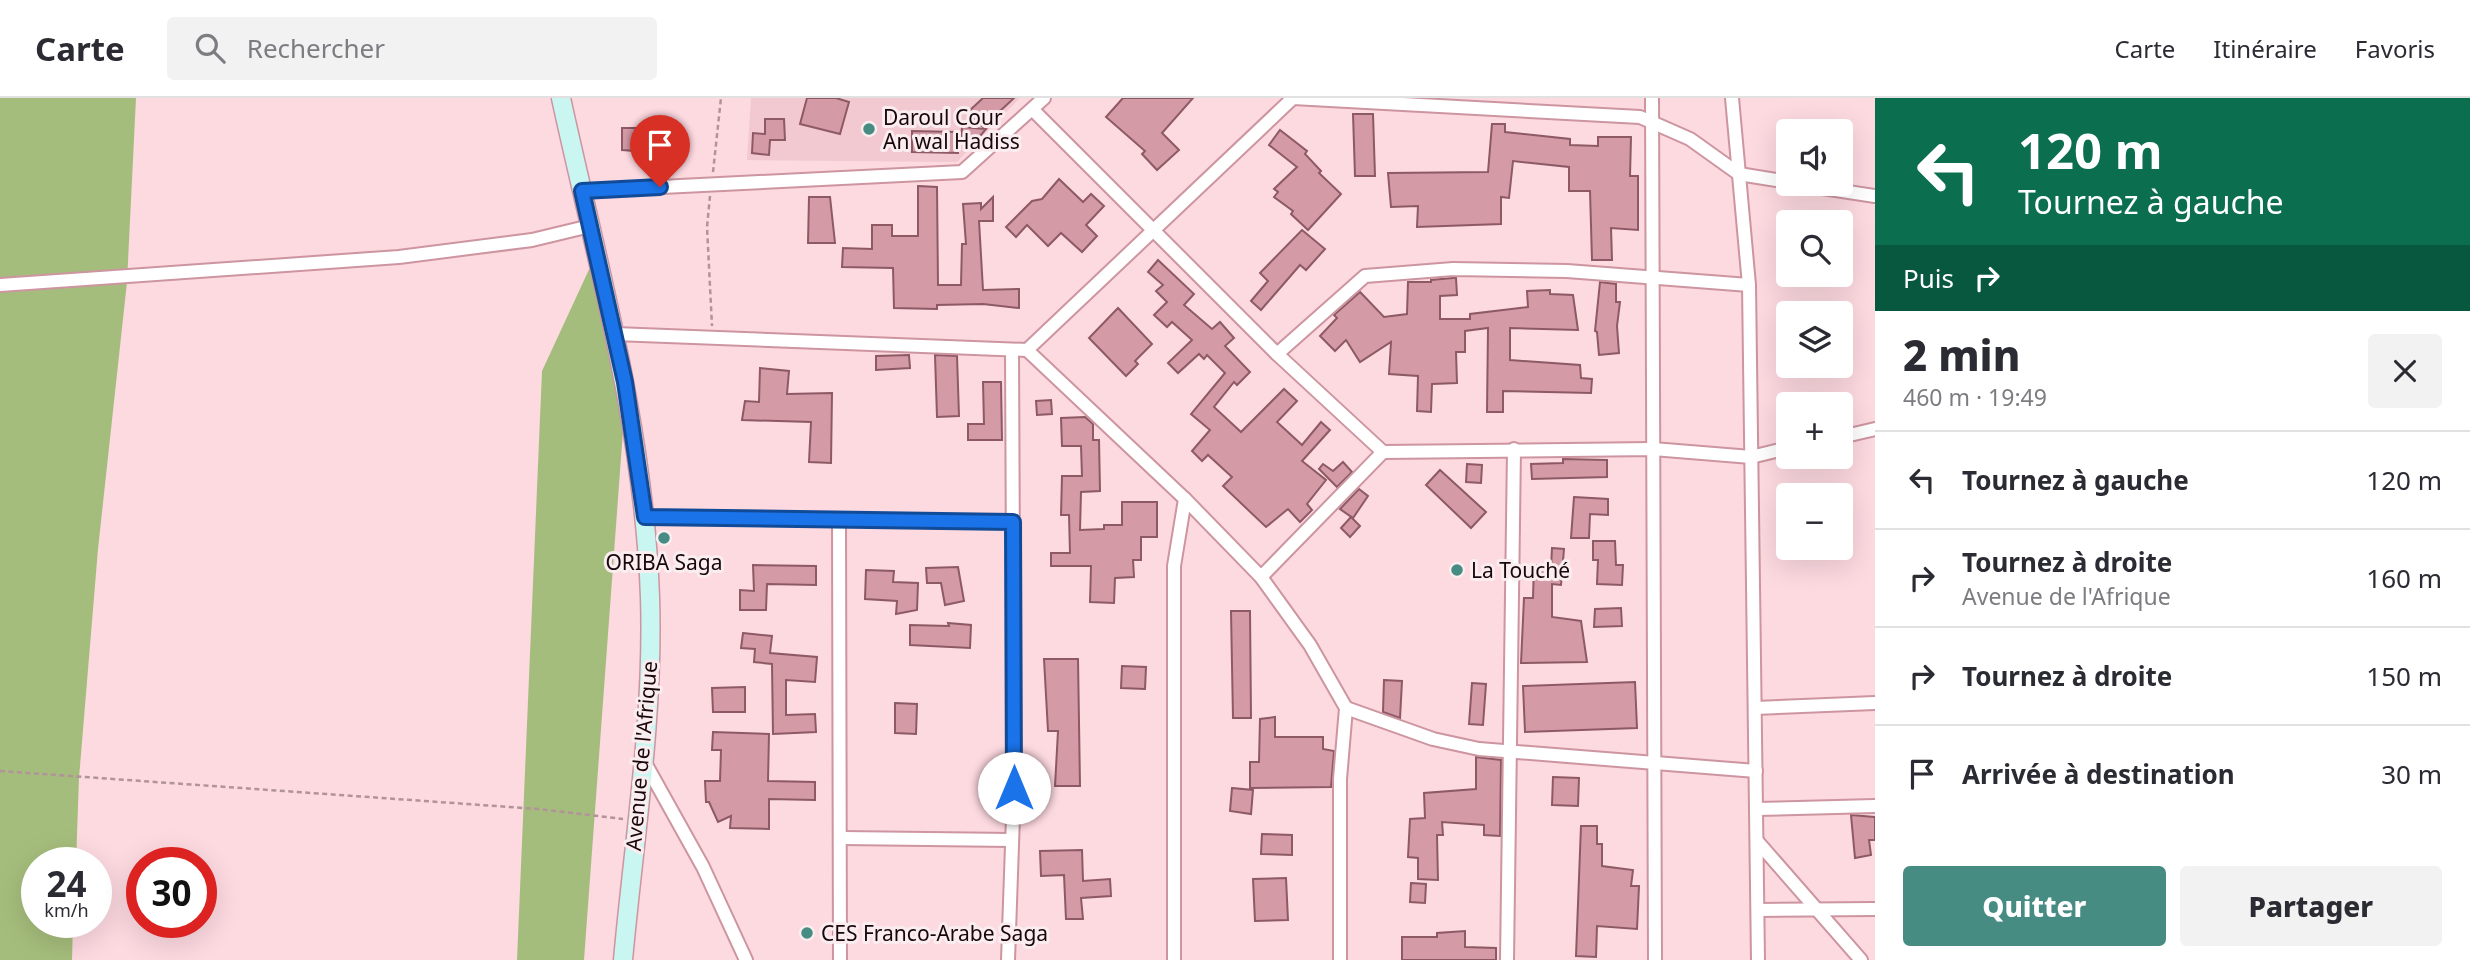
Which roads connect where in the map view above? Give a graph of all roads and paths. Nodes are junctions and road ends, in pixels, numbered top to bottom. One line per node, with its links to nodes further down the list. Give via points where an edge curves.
1 (561, 98): 12 (main road, Avenue de l'Afrique)
2 (721, 98): 11 (path)
3 (1044, 98): 7 (street)
4 (1293, 98): 8 (street); 16 (street)
5 (1652, 98): 8 (street)
6 (1732, 98): 9 (street)
7 (1033, 110): 11 (street, via 962,172); 16 (street)
8 (1652, 120): 9 (street, via 1690,139); 17 (street)
9 (1739, 174): 10 (street); 19 (street)
10 (1776, 181)
11 (712, 184): 12 (street); 21 (path, via 707,227)
12 (582, 191): 15 (main road, Avenue de l'Afrique)
13 (1853, 193): 14 (street)
14 (1875, 196)
15 (590, 226): 18 (street, via 532,240 399,257); 20 (main road, Avenue de l'Afrique)
16 (1154, 229): 23 (street); 24 (street)
17 (1653, 278): 19 (street); 24 (street, via 1443,268 1365,276); 28 (street)
18 (0, 285)
19 (1749, 285): 31 (street)
20 (615, 334): 21 (street); 33 (main road, Avenue de l'Afrique)
21 (712, 339): 22 (street)
22 (1012, 350): 23 (street); 35 (street)
23 (1027, 350): 32 (street)
24 (1277, 354): 30 (street)
25 (1875, 429): 26 (street)
26 (1853, 434)
27 (1514, 449): 28 (street); 30 (street); 40 (street)
28 (1653, 449): 31 (street); 42 (street)
29 (1776, 451): 31 (street)
30 (1383, 452): 36 (street)
31 (1751, 457): 39 (street)
32 (1185, 499): 36 (street); 58 (street, via 1174,566)
33 (645, 517): 34 (street); 41 (main road, Avenue de l'Afrique, via 650,670)
34 (839, 519): 35 (street); 48 (street)
35 (1013, 522): 49 (street)
36 (1261, 577): 38 (street, via 1310,645)
37 (1875, 703): 39 (street)
38 (1346, 708): 40 (street, via 1433,739); 59 (street, via 1340,779)
39 (1755, 708): 44 (street)
40 (1511, 754): 42 (street); 60 (street)
41 (643, 760): 47 (main road, Avenue de l'Afrique); 55 (street, via 703,867)
42 (1654, 763): 44 (street); 61 (street)
43 (0, 771): 47 (path, via 538,809)
44 (1756, 771): 46 (street)
45 (1875, 806): 46 (street)
46 (1756, 809): 50 (street)
47 (637, 821): 54 (main road, Avenue de l'Afrique)
48 (842, 838): 49 (street); 56 (street)
49 (1012, 840): 57 (street)
50 (1757, 841): 51 (street); 53 (street)
51 (1816, 909): 52 (street); 53 (street); 63 (street)
52 (1875, 909)
53 (1758, 910): 62 (street)
54 (623, 960)
55 (746, 960)
56 (840, 960)
57 (1008, 960)
58 (1174, 960)
59 (1339, 960)
60 (1507, 960)
61 (1654, 960)
62 (1758, 960)
63 (1861, 960)

